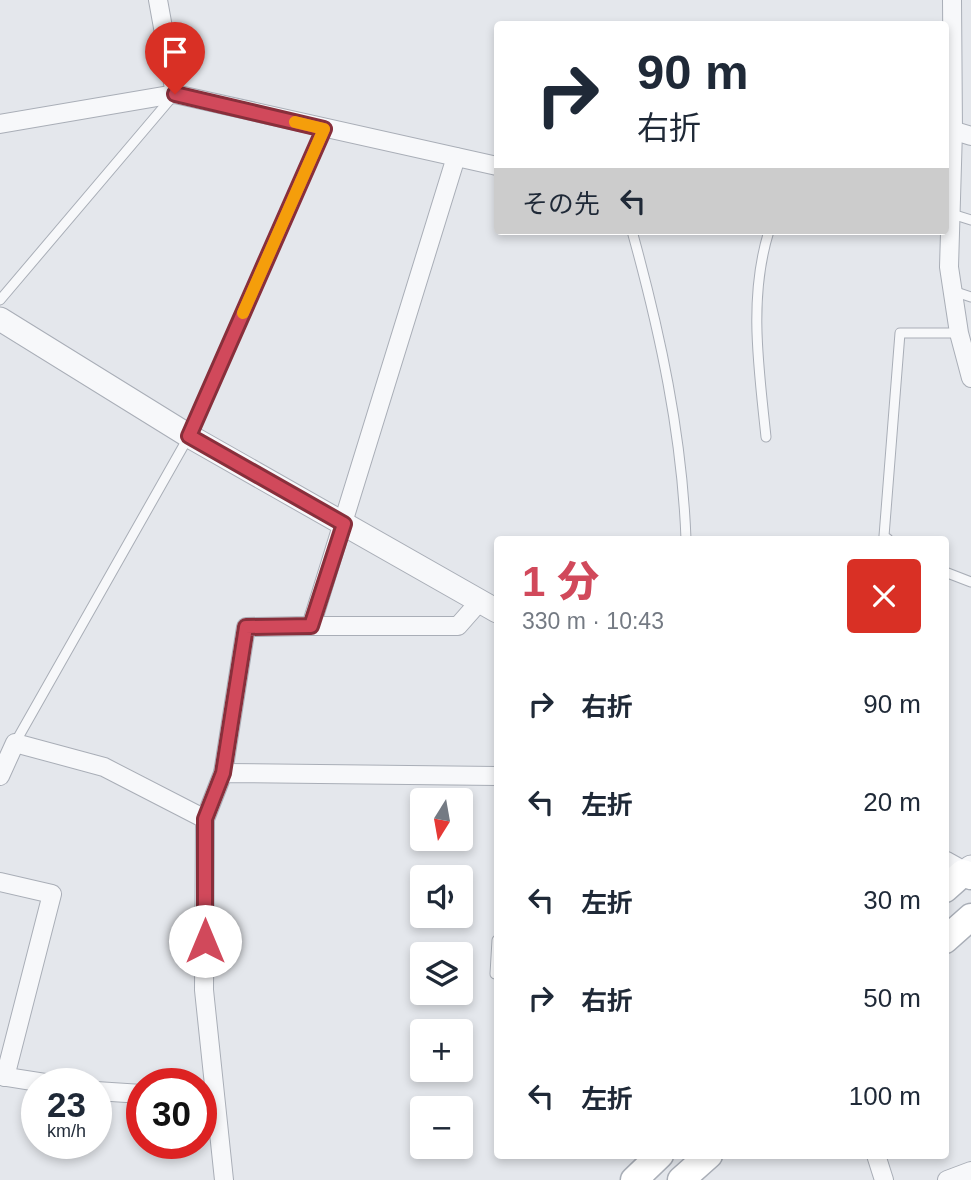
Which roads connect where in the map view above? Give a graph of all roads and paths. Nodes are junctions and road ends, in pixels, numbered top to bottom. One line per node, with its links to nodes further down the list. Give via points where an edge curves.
1 (158, 0): 3 (street)
2 (952, 0): 6 (street)
3 (175, 94): 4 (street); 5 (street); 16 (lane)
4 (0, 124)
5 (324, 129): 8 (street); 20 (lane)
6 (949, 129): 7 (street); 10 (street)
7 (971, 136)
8 (456, 157): 9 (street); 22 (street)
9 (494, 165)
10 (952, 214): 11 (lane); 14 (street)
11 (971, 220)
12 (633, 235): 23 (lane, via 654,308 675,417)
13 (768, 235): 21 (lane, via 755,321)
14 (951, 291): 15 (lane); 18 (street)
15 (971, 297)
16 (0, 300)
17 (0, 319): 20 (street)
18 (959, 333): 19 (street); 24 (lane, via 900,333)
19 (970, 371)
20 (189, 436): 22 (street); 29 (lane)
21 (765, 437)
22 (344, 524): 27 (street); 28 (street)
23 (686, 536)
24 (884, 536)
25 (949, 574): 26 (lane)
26 (971, 582)
27 (489, 606): 28 (street, via 458,626)
28 (311, 626): 30 (street, via 246,627)
29 (15, 743): 31 (street); 33 (street, via 104,767)
30 (223, 773): 32 (street); 33 (street)
31 (0, 776)
32 (494, 776)
33 (205, 819): 37 (street)
34 (0, 882): 38 (street, via 52,894)
35 (971, 917): 36 (main road)
36 (949, 936)
37 (208, 1068)
38 (3, 1076): 39 (street)
39 (21, 1079)
40 (217, 1141): 45 (street)
41 (656, 1159): 46 (main road)
42 (705, 1159): 47 (main road)
43 (877, 1159): 48 (street)
44 (971, 1171): 49 (street)
45 (224, 1180)
46 (634, 1180)
47 (681, 1180)
48 (884, 1180)
49 (947, 1180)

